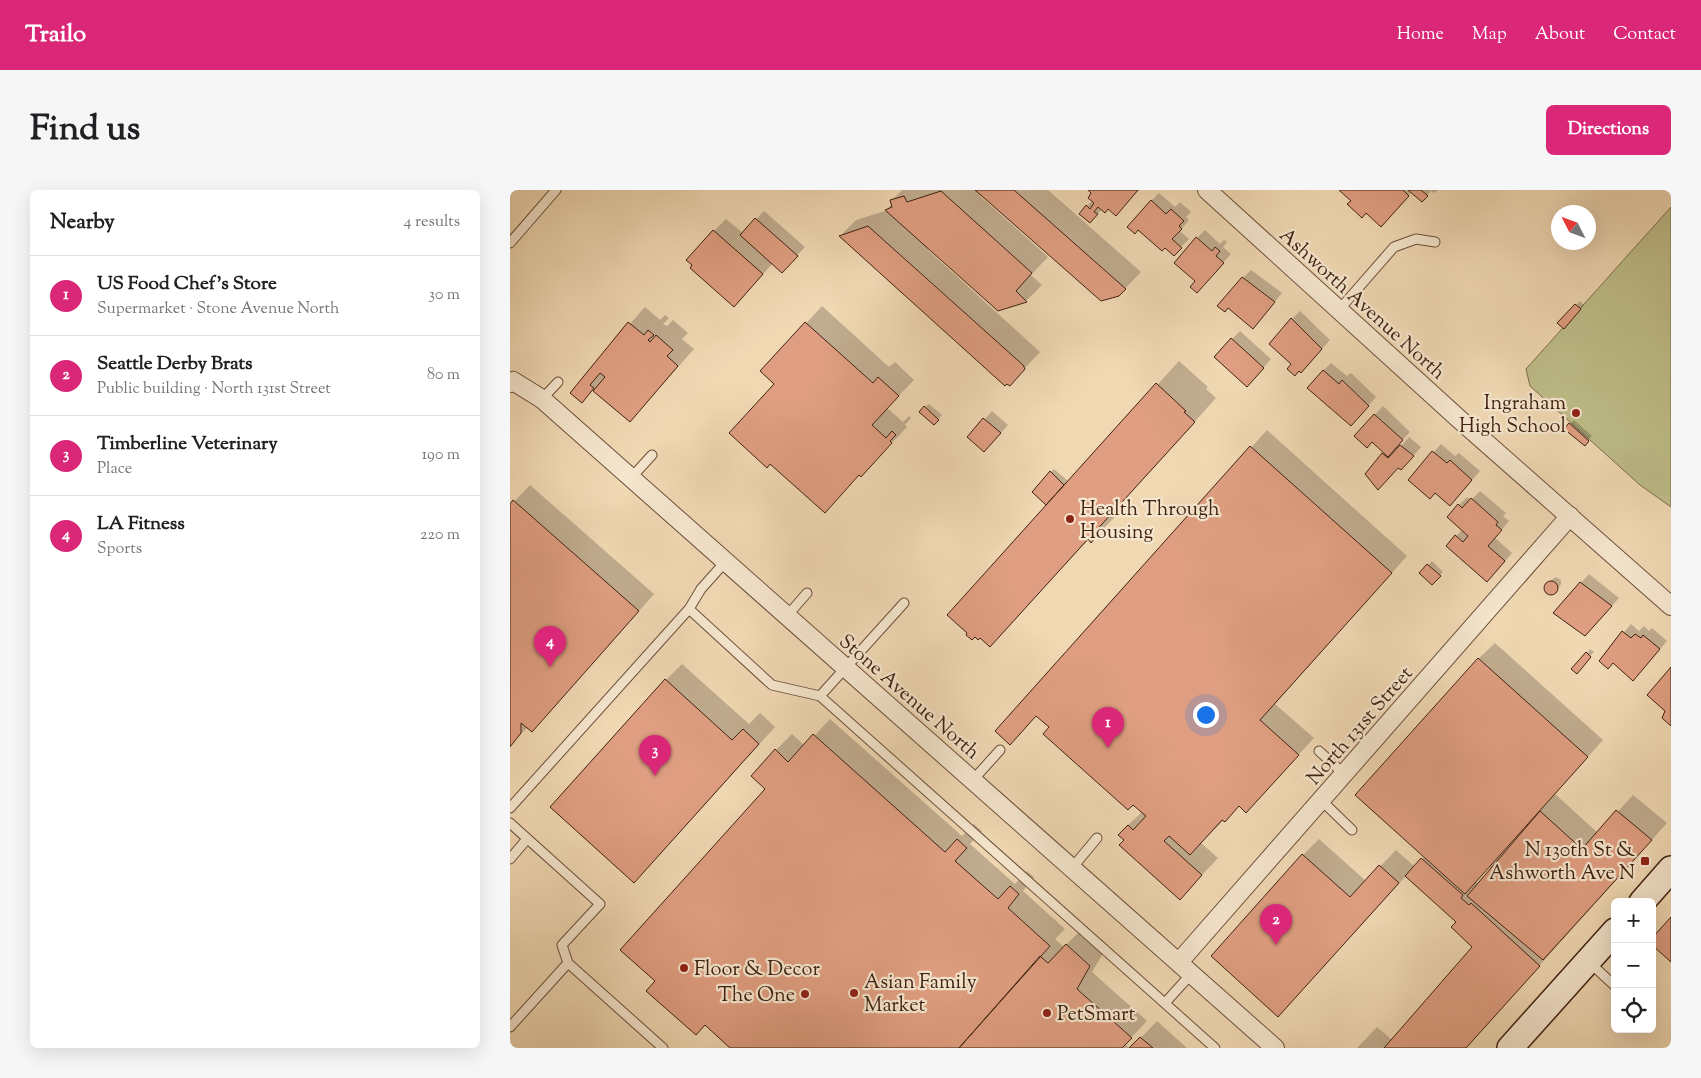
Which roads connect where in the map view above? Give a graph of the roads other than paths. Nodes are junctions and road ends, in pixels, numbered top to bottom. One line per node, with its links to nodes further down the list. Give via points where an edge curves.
1 (556, 190): 4 (lane)
2 (1207, 190): 5 (street, Ashworth Avenue North)
3 (1435, 242): 5 (lane, via 1416,239 1394,247)
4 (510, 243)
5 (1339, 310): 11 (street, Ashworth Avenue North)
6 (511, 382): 8 (street, Stone Avenue North)
7 (558, 382): 8 (lane)
8 (542, 399): 10 (street, Stone Avenue North)
9 (652, 455): 10 (lane)
10 (631, 478): 12 (street, Stone Avenue North)
11 (1570, 516): 15 (street, Ashworth Avenue North); 22 (street, North 131st Street)
12 (726, 561): 16 (lane, via 701,589); 17 (street, Stone Avenue North)
13 (807, 593): 17 (lane)
14 (904, 603): 18 (lane)
15 (1671, 606)
16 (689, 609): 19 (lane, via 772,685); 25 (lane)
17 (787, 616): 18 (street, Stone Avenue North)
18 (846, 668): 19 (lane); 23 (street, Stone Avenue North)
19 (820, 696): 39 (lane)
20 (1000, 750): 23 (lane)
21 (1319, 751): 22 (lane)
22 (1344, 774): 24 (street, North 131st Street)
23 (973, 780): 31 (street, Stone Avenue North)
24 (1321, 800): 27 (lane); 37 (street, North 131st Street)
25 (510, 808)
26 (510, 823): 29 (lane)
27 (1352, 830)
28 (1097, 838): 31 (lane)
29 (528, 839): 30 (lane); 36 (lane, via 600,904 562,945)
30 (510, 859)
31 (1072, 868): 37 (street, Stone Avenue North)
32 (1671, 869): 33 (main road)
33 (1646, 898)
34 (1611, 936): 35 (main road)
35 (1588, 961): 38 (lane); 44 (main road)
36 (568, 963): 40 (lane); 42 (lane)
37 (1185, 968): 39 (lane); 41 (street, Stone Avenue North)
38 (1611, 982)
39 (1165, 1003): 43 (lane)
40 (510, 1027)
41 (1272, 1047)
42 (663, 1048)
43 (1215, 1048)
44 (1510, 1048)

